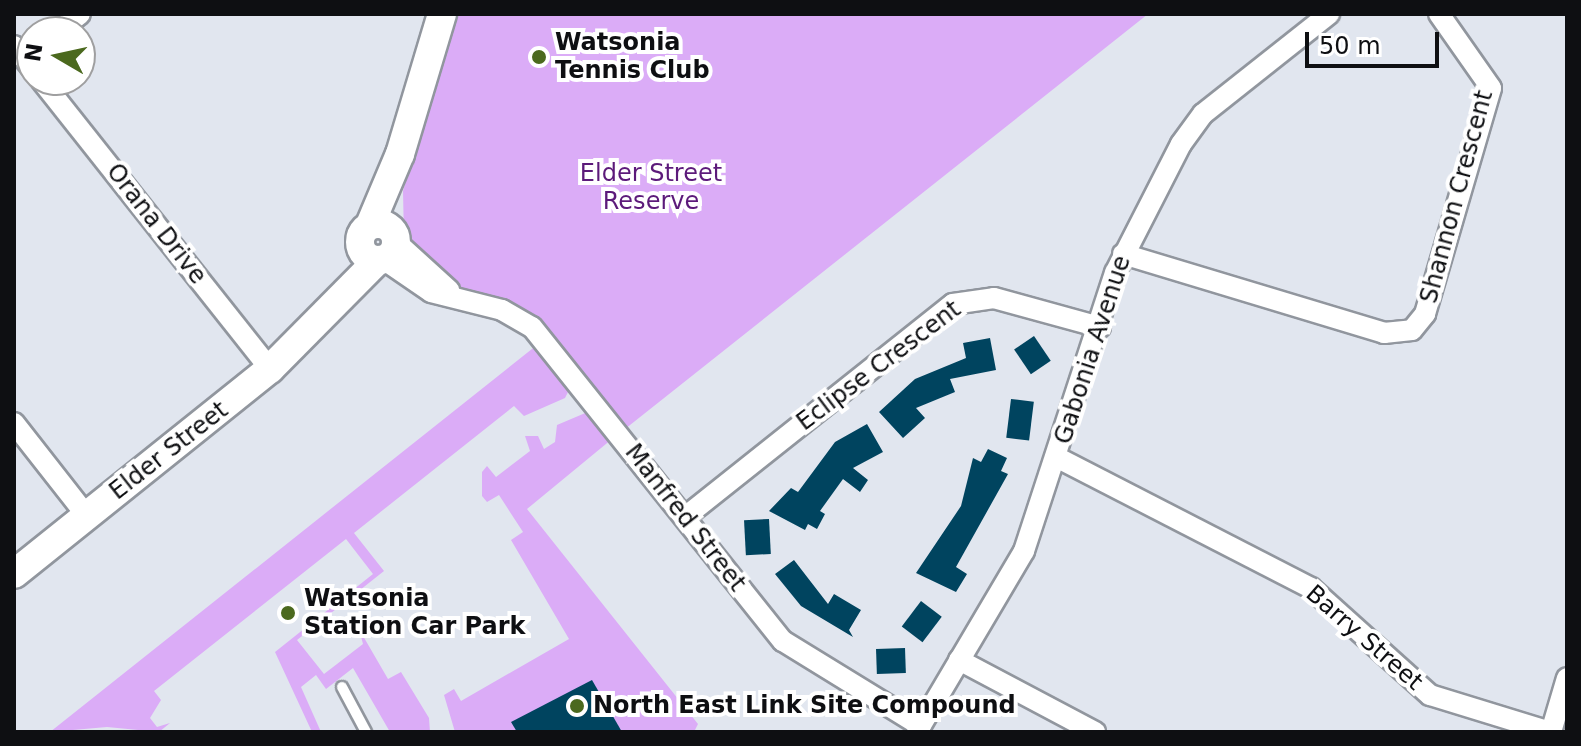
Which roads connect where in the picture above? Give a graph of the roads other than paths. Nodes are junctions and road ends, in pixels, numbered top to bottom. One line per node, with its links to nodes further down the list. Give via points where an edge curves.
1 (442, 14): 5 (street, via 400,154)
2 (1329, 14): 6 (street, Gabonia Avenue, via 1195,124)
3 (1439, 14): 6 (street, Shannon Crescent, via 1491,88 1425,314 1412,330 1384,333)
4 (54, 96): 8 (street, Orana Drive)
5 (380, 245): 8 (street, Elder Street); 12 (street, Manfred Street, via 463,299 511,314 541,336)
6 (1123, 254): 7 (street, Gabonia Avenue)
7 (1100, 327): 10 (street, Gabonia Avenue); 12 (street, Eclipse Crescent, via 994,298 953,304)
8 (270, 369): 11 (street, Elder Street)
9 (14, 423): 11 (street)
10 (1058, 458): 14 (street, Gabonia Avenue, via 1019,563); 20 (street, Barry Street, via 1311,588 1430,695)
11 (87, 516): 13 (street, Elder Street)
12 (685, 517): 17 (street, Manfred Street, via 790,648)
13 (14, 574)
14 (959, 660): 17 (street, Gabonia Avenue); 19 (street)
15 (1567, 678): 20 (street)
16 (342, 687): 18 (lane)
17 (919, 729)
18 (366, 732)
19 (1095, 732)
20 (1550, 732)

